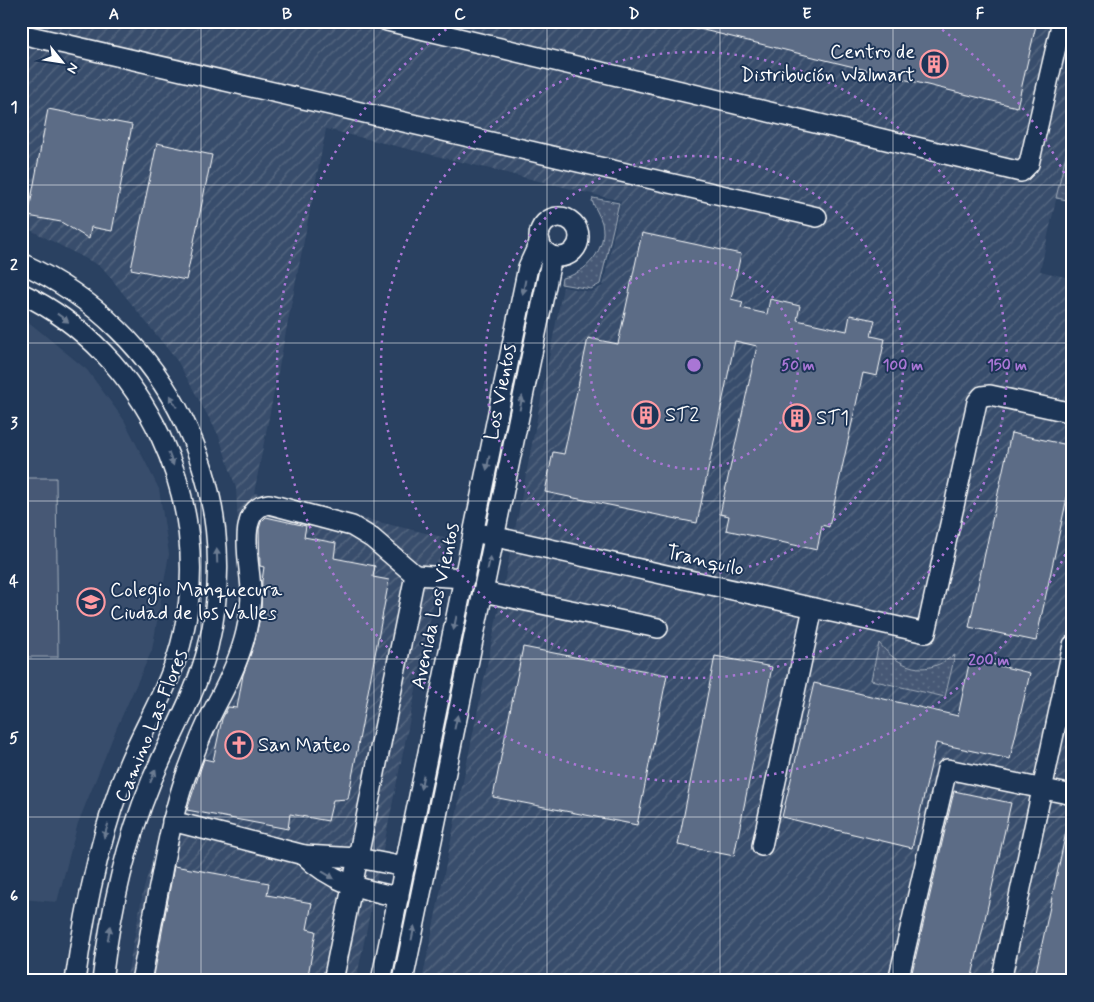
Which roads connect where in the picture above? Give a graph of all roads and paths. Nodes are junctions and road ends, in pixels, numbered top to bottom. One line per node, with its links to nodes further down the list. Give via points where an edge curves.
1 (387, 21): 2 (street, via 1021,172 1029,164)
2 (1062, 21)
3 (21, 34): 4 (street)
4 (818, 217)
5 (540, 241): 6 (street); 6 (street, Avenida Los Vientos, via 540,231 549,220 564,218 573,222 579,236 575,250 562,257); 10 (street, Avenida Los Vientos, one-way to 10, via 528,267)
6 (552, 256): 11 (street, Los Vientos, one-way to 6)
7 (21, 263): 29 (street, Camino Las Flores, one-way to 7, via 120,885 140,812 194,690 208,647 217,588 215,524 195,446 174,401 146,360 95,308 56,281)
8 (21, 293): 28 (street, Camino Las Flores, one-way to 28, via 50,309 85,336 117,368 144,404 174,468 186,514 190,553 189,600 179,651 167,686 129,763 114,804 92,884)
9 (1073, 414): 15 (street, Tranquilo, via 990,395 982,396 977,402 926,633)
10 (474, 532): 11 (street, Tranquilo); 13 (street, Avenida Los Vientos)
11 (494, 537): 14 (street, one-way to 11); 15 (street, Tranquilo)
12 (415, 575): 13 (street); 20 (street, via 372,538 352,526 269,504 254,510 249,520 247,554 251,589 243,645 230,681 194,755); 23 (street)
13 (465, 578): 24 (street, Avenida Los Vientos, one-way to 24)
14 (483, 592): 16 (street); 32 (street, one-way to 14)
15 (813, 608): 21 (street)
16 (658, 628)
17 (1073, 644): 18 (street)
18 (1042, 789): 19 (street); 33 (street, via 947,769); 34 (street)
19 (1073, 795)
20 (172, 821): 22 (street); 30 (street)
21 (762, 846)
22 (304, 855): 23 (street); 25 (street, one-way to 25, via 327,874)
23 (358, 858): 24 (street); 25 (street)
24 (405, 866): 26 (street, Avenida Los Vientos)
25 (352, 886): 26 (street); 31 (street)
26 (399, 897): 27 (street, Avenida Los Vientos)
27 (387, 980)
28 (75, 981)
29 (102, 981)
30 (141, 981)
31 (333, 981)
32 (403, 981)
33 (898, 981)
34 (1001, 981)

